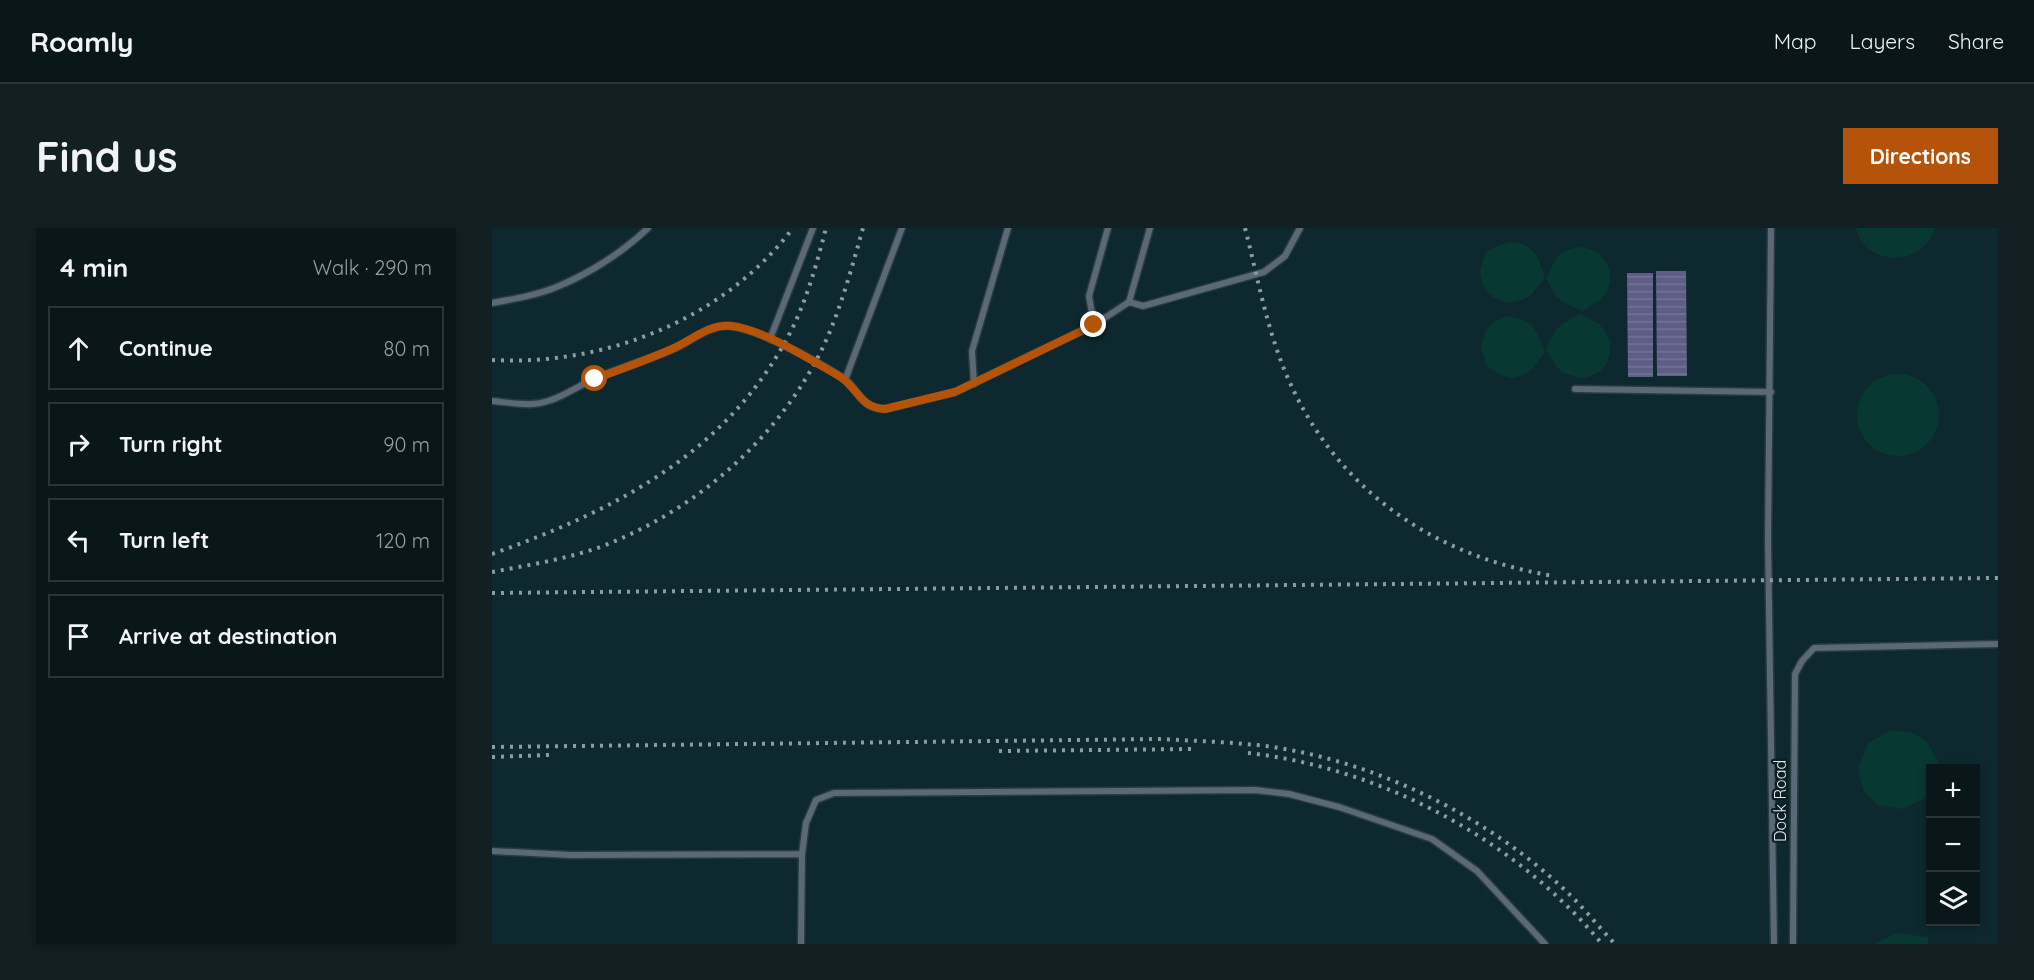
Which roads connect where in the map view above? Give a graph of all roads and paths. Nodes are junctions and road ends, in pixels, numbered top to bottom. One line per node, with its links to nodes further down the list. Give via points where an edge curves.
1 (648, 228): 10 (lane, via 616,254 558,287)
2 (813, 228): 12 (lane)
3 (902, 228): 13 (lane)
4 (1008, 228): 14 (lane, via 972,351)
5 (1108, 228): 11 (lane, via 1089,296)
6 (1150, 228): 9 (lane)
7 (1300, 228): 9 (lane, via 1284,256 1264,272 1143,306)
8 (1772, 228): 16 (lane)
9 (1129, 302): 11 (lane)
10 (492, 303)
11 (1094, 325): 14 (lane)
12 (770, 339): 13 (lane); 17 (lane, via 731,326 719,327 556,399 532,404)
13 (845, 380): 14 (lane, via 874,409 955,392)
14 (974, 384)
15 (1575, 389): 16 (lane)
16 (1771, 392): 23 (lane, via 1768,540)
17 (492, 401)
18 (1998, 644): 24 (lane, Dock Road, via 1814,648 1802,661 1795,674)
19 (492, 851): 20 (lane, via 571,855)
20 (802, 854): 21 (lane); 22 (lane, via 806,823 816,800 834,793 1255,790 1289,794 1432,839 1477,872)
21 (801, 944)
22 (1545, 944)
23 (1774, 944)
24 (1793, 944)

